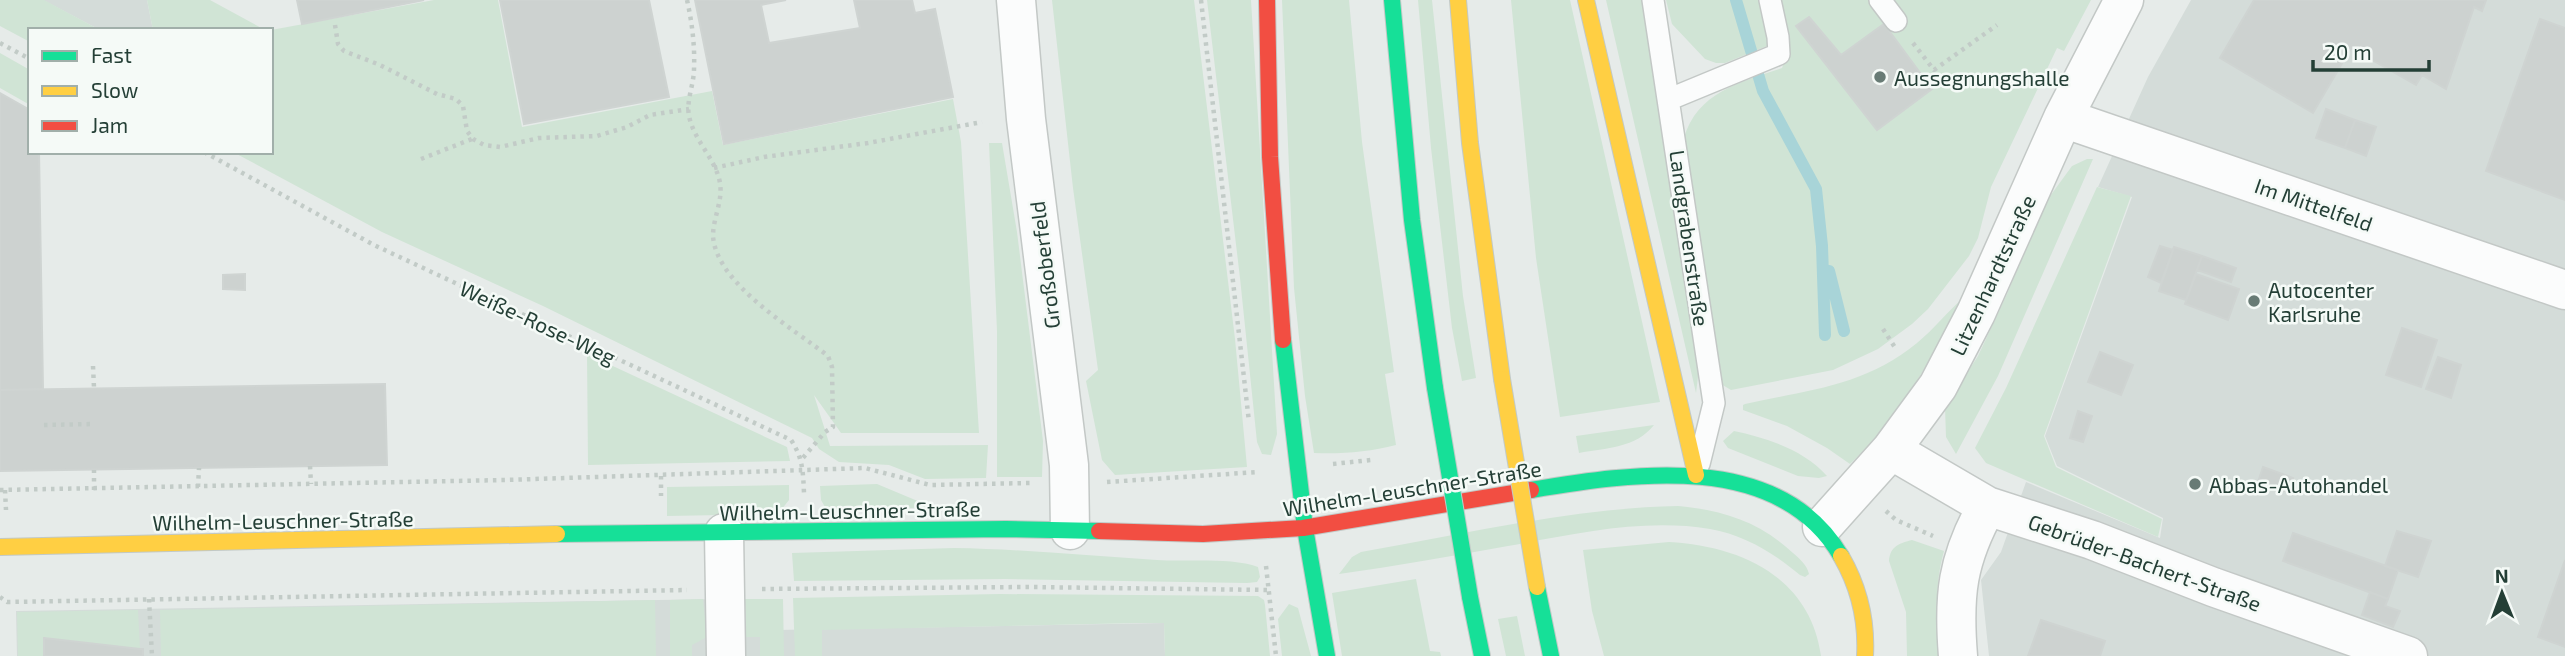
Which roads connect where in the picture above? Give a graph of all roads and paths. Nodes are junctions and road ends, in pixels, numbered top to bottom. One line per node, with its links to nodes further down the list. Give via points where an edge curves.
1 (688, 0): 19 (path, via 694,58)
2 (1016, 0): 52 (street, Großoberfeld, via 1069,474)
3 (1201, 0): 33 (path)
4 (1267, 0): 51 (main road, via 1273,212 1292,445)
5 (1392, 0): 64 (main road, bridge, via 1412,220 1434,388)
6 (1458, 0): 65 (main road, bridge, via 1475,186 1502,379)
7 (1586, 0): 42 (main road)
8 (1653, 0): 18 (lane, Landgrabenstraße)
9 (1770, 0): 18 (lane, via 1779,54)
10 (1880, 0): 12 (lane)
11 (2124, 0): 20 (street, Litzenhardtstraße)
12 (1896, 21)
13 (335, 25): 22 (path, via 344,51 456,99 463,106)
14 (1997, 25): 17 (path)
15 (0, 43): 16 (path)
16 (28, 58)
17 (1934, 70)
18 (1670, 99): 42 (lane, Landgrabenstraße, via 1714,403)
19 (689, 109): 22 (path, via 650,115 597,136 539,138 500,148); 25 (path, via 698,140)
20 (2063, 118): 26 (street, Im Mittelfeld); 34 (street, Litzenhardtstraße, via 1976,313 1938,386)
21 (982, 122): 25 (path)
22 (473, 139): 24 (path)
23 (208, 154): 36 (path, Weiße-Rose-Weg, via 374,245 791,440)
24 (421, 159)
25 (714, 168): 36 (path, via 720,198 713,235 720,260 767,312 828,356 832,368 833,427)
26 (2565, 290)
27 (1884, 329): 28 (path)
28 (1896, 349)
29 (93, 366): 30 (path)
30 (94, 388)
31 (94, 424): 32 (path)
32 (44, 425)
33 (1250, 434)
34 (1891, 450): 44 (street, Litzenhardtstraße); 49 (street, Gebrüder-Bachert-Straße)
35 (1254, 459): 41 (path)
36 (802, 460): 40 (path)
37 (310, 467): 43 (path)
38 (199, 468): 46 (path)
39 (94, 470): 48 (path)
40 (803, 471): 43 (path); 45 (path, via 866,468); 53 (path, via 805,518)
41 (1257, 472)
42 (1696, 475): 50 (main road, Wilhelm-Leuschner-Straße, via 1738,482 1778,498); 51 (main road, Wilhelm-Leuschner-Straße, via 1609,477)
43 (311, 484): 46 (path)
44 (1860, 484): 50 (street, Litzenhardtstraße); 56 (path, via 1896,520)
45 (930, 485)
46 (198, 487): 48 (path)
47 (0, 490): 48 (path)
48 (94, 490)
49 (1987, 506): 56 (street); 68 (street, Gebrüder-Bachert-Straße)
50 (1822, 527): 66 (main road, via 1857,586 1866,629)
51 (1304, 528): 52 (main road, Wilhelm-Leuschner-Straße, via 1203,534); 63 (main road)
52 (1070, 530): 53 (main road, Wilhelm-Leuschner-Straße)
53 (798, 531): 54 (main road, Wilhelm-Leuschner-Straße)
54 (724, 533): 55 (main road, Wilhelm-Leuschner-Straße); 57 (street)
55 (0, 547)
56 (1966, 549): 67 (street, via 1955,611)
57 (725, 589): 58 (path); 60 (path); 62 (street)
58 (1269, 590)
59 (0, 597): 60 (path, via 7,602)
60 (149, 599): 61 (path)
61 (152, 656)
62 (726, 656)
63 (1327, 656)
64 (1482, 656)
65 (1551, 656)
66 (1865, 656)
67 (1958, 656)
68 (2408, 656)

